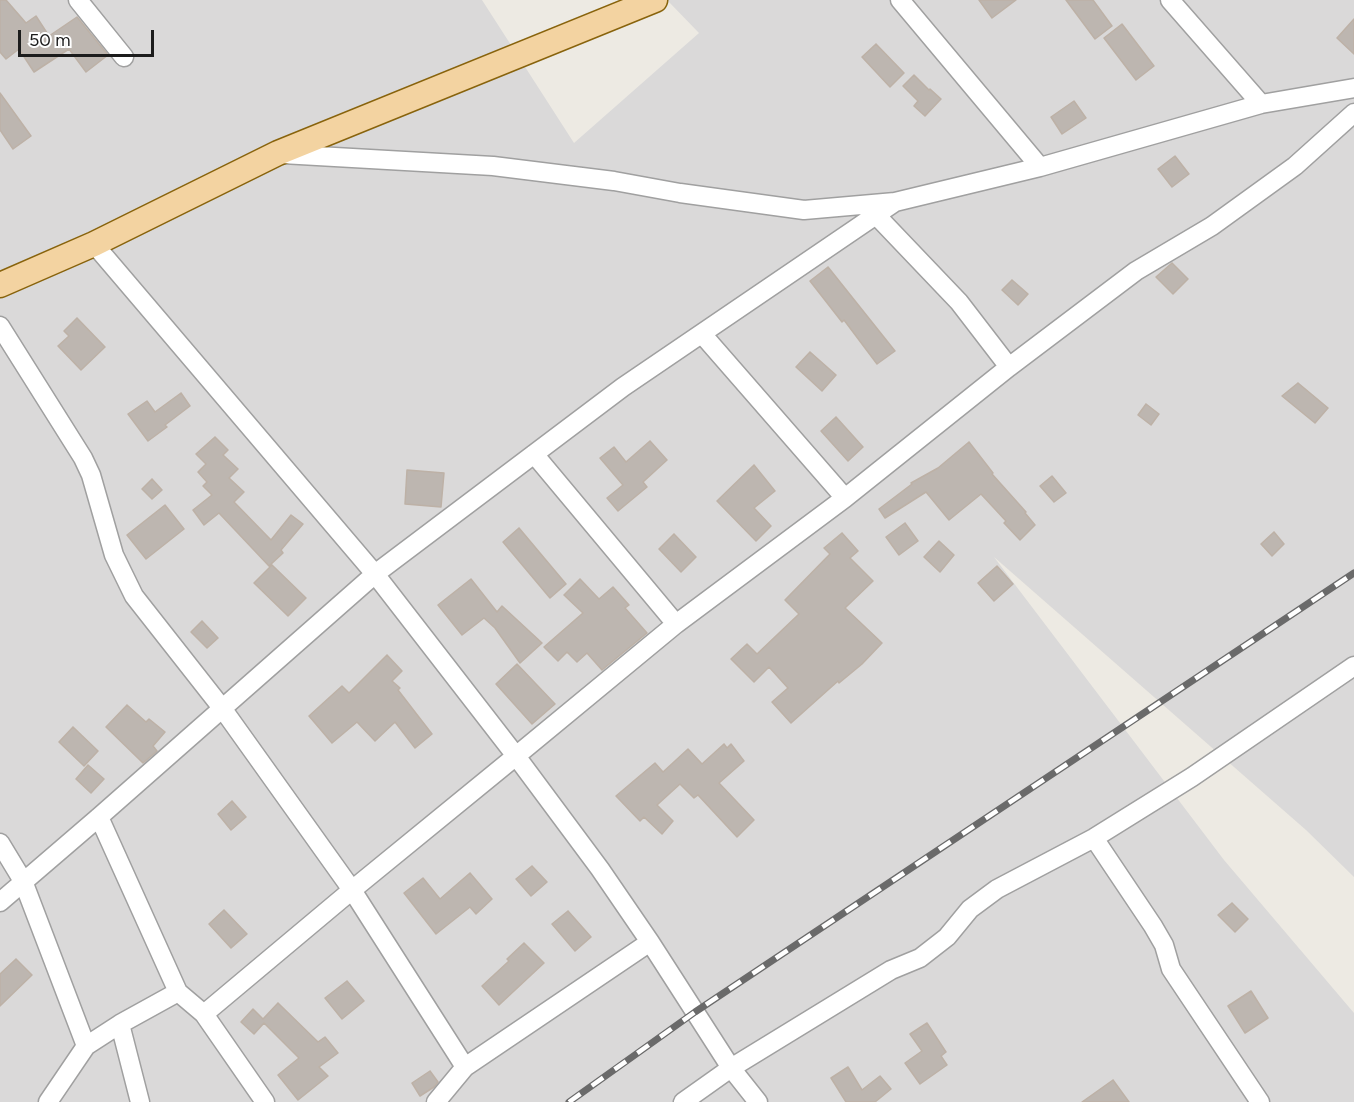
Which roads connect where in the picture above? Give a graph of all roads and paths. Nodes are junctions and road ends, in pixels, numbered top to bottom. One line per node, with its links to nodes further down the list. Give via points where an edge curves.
1 (78, 0): 5 (street)
2 (653, 0): 9 (main road)
3 (900, 0): 10 (street)
4 (1170, 0): 7 (street)
5 (124, 57)
6 (1354, 88): 7 (street)
7 (1261, 104): 10 (street)
8 (1354, 113): 17 (street, via 1295,166 1212,226 1136,271)
9 (278, 153): 11 (street, via 493,166 804,210); 13 (main road)
10 (1040, 167): 11 (street)
11 (895, 202): 12 (street)
12 (876, 214): 16 (street); 17 (street, via 959,302)
13 (94, 244): 14 (main road); 20 (street)
14 (0, 285)
15 (0, 327): 23 (street, via 91,474 114,555 134,596)
16 (702, 334): 18 (street); 19 (street)
17 (1009, 367): 19 (street)
18 (534, 454): 20 (street); 21 (street)
19 (845, 498): 21 (street)
20 (375, 574): 23 (street); 24 (street)
21 (676, 624): 24 (street)
22 (1354, 666): 26 (street, via 1192,777)
23 (222, 708): 25 (street); 29 (street)
24 (516, 756): 29 (street); 31 (street)
25 (99, 817): 28 (street); 32 (street)
26 (1094, 838): 37 (street, via 997,889 970,909 947,936 920,958 891,970); 44 (street, via 1153,926 1171,969)
27 (0, 843): 28 (street)
28 (23, 881): 30 (street); 35 (street)
29 (352, 890): 33 (street); 36 (street)
30 (0, 902)
31 (650, 942): 36 (street); 37 (street)
32 (178, 992): 33 (street); 34 (street)
33 (204, 1014): 40 (street)
34 (120, 1024): 35 (street); 39 (street)
35 (86, 1046): 38 (street)
36 (465, 1067): 41 (street)
37 (731, 1068): 42 (street); 43 (street)
38 (48, 1102)
39 (140, 1102)
40 (265, 1102)
41 (436, 1102)
42 (682, 1102)
43 (758, 1102)
44 (1260, 1102)

